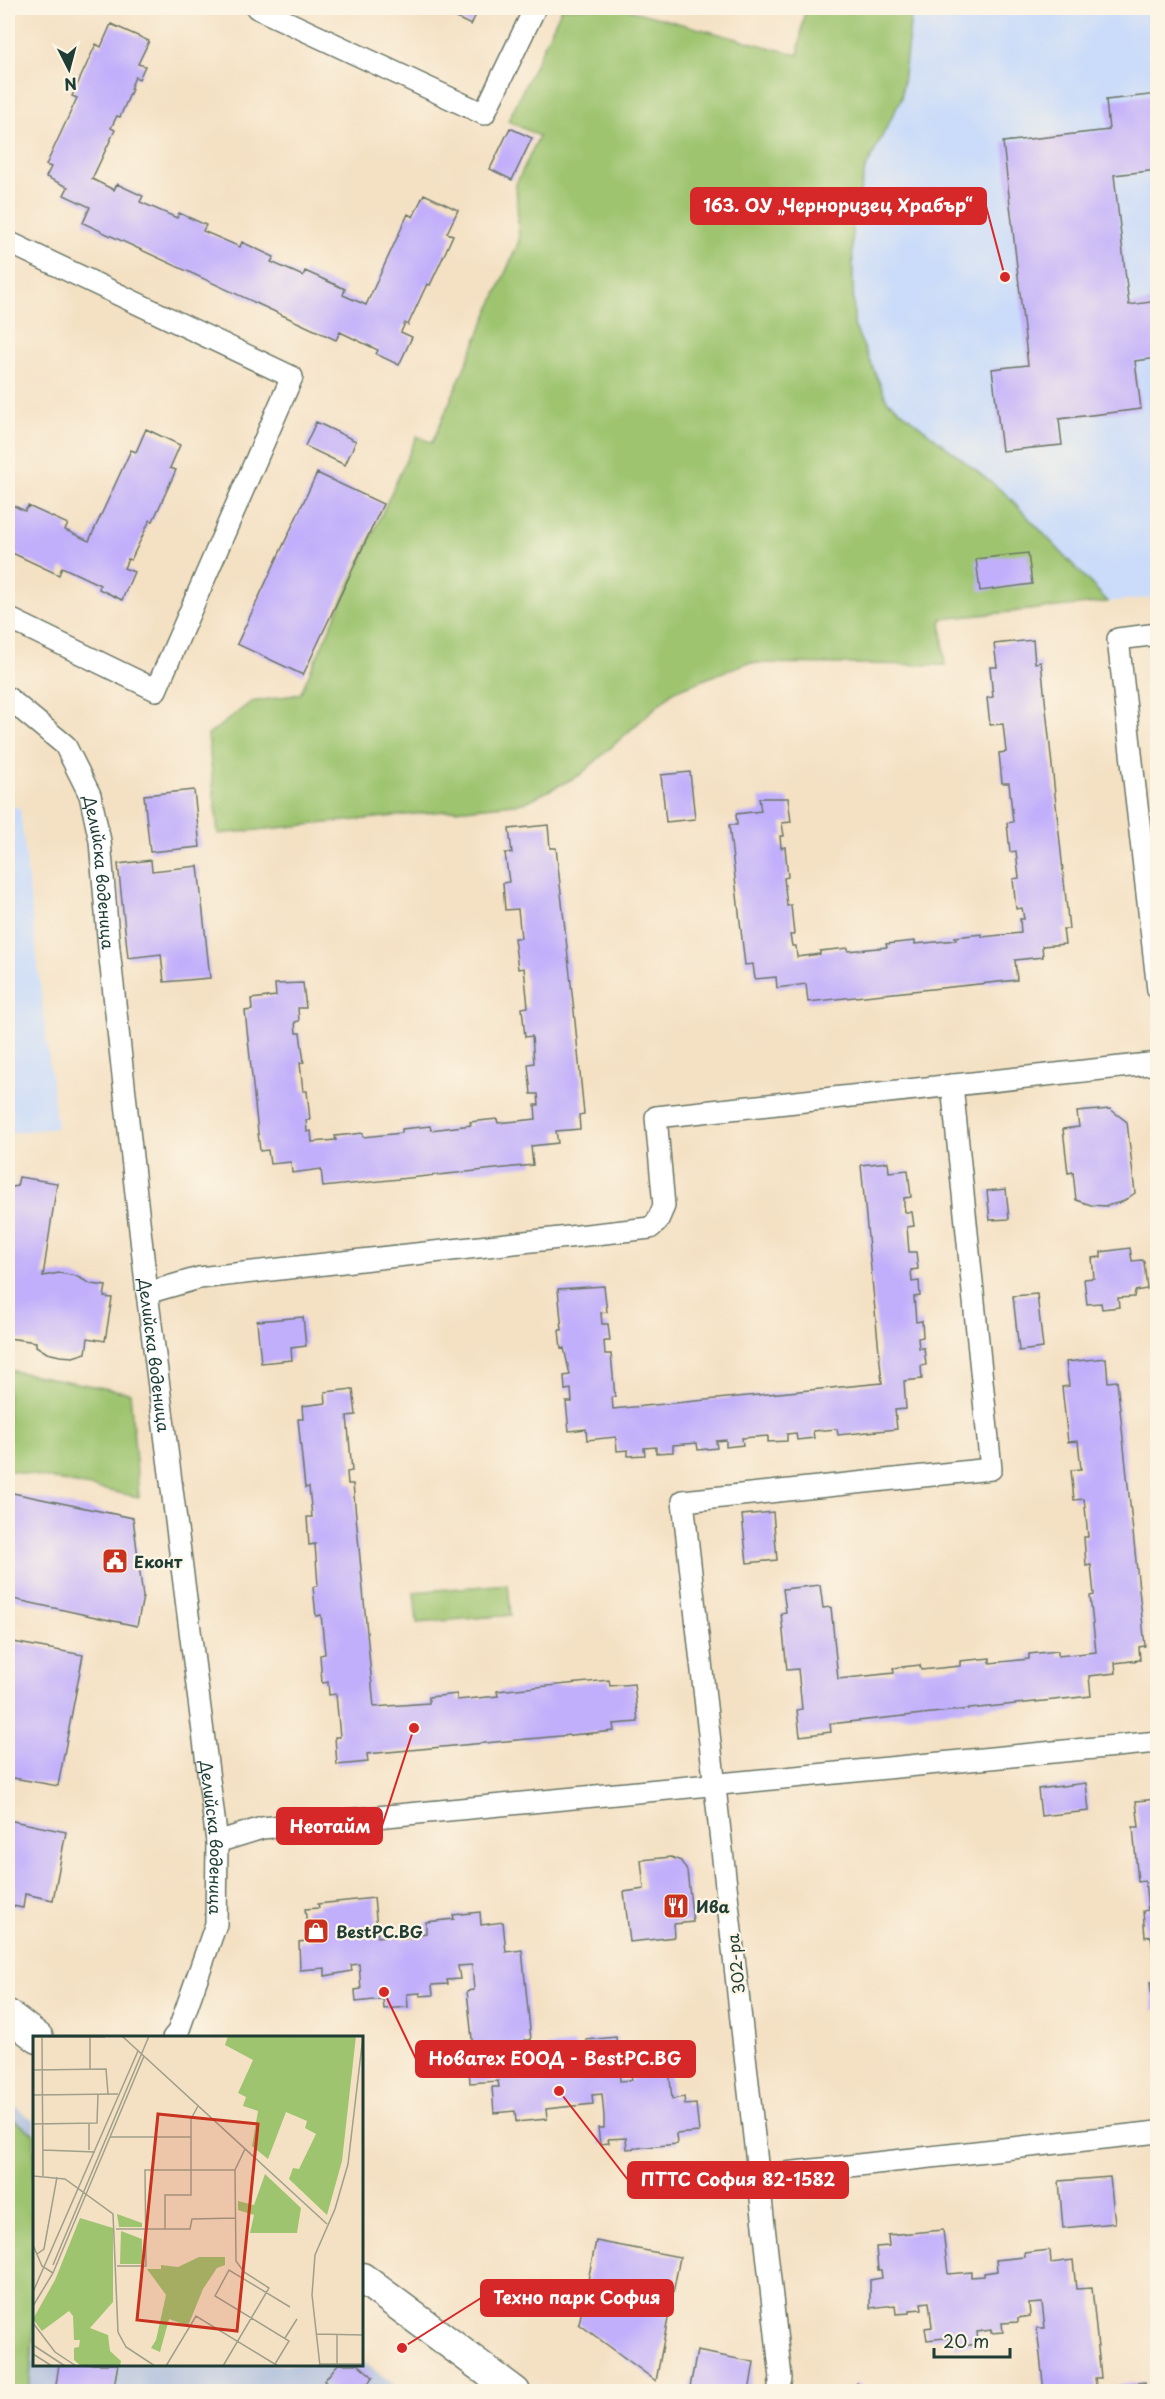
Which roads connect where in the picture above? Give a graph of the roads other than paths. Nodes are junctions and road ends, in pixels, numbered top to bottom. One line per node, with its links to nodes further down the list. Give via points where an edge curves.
1 (257, 8): 2 (street, via 484,114)
2 (534, 8)
3 (8, 242): 4 (street, via 292,377 156,690)
4 (8, 618)
5 (1158, 634): 7 (street, via 1118,639)
6 (8, 698): 10 (street, Делийска воденица, via 65,746 90,795 100,841)
7 (1158, 990)
8 (1158, 1063): 9 (street)
9 (952, 1086): 10 (street, via 656,1117 664,1206 657,1222 641,1230 199,1278); 12 (street, 302-ра, via 991,1469 683,1501)
10 (147, 1293): 13 (street, Делийска воденица)
11 (1158, 1742): 12 (street)
12 (715, 1784): 13 (street, via 262,1828); 18 (street, 302-ра)
13 (218, 1842): 16 (street, Делийска воденица, via 216,1924)
14 (8, 2015): 15 (main road)
15 (37, 2036)
16 (174, 2036)
17 (1158, 2132): 18 (street)
18 (758, 2176): 21 (street, 302-ра, via 781,2378)
19 (363, 2279): 20 (main road)
20 (515, 2391)
21 (778, 2391)

